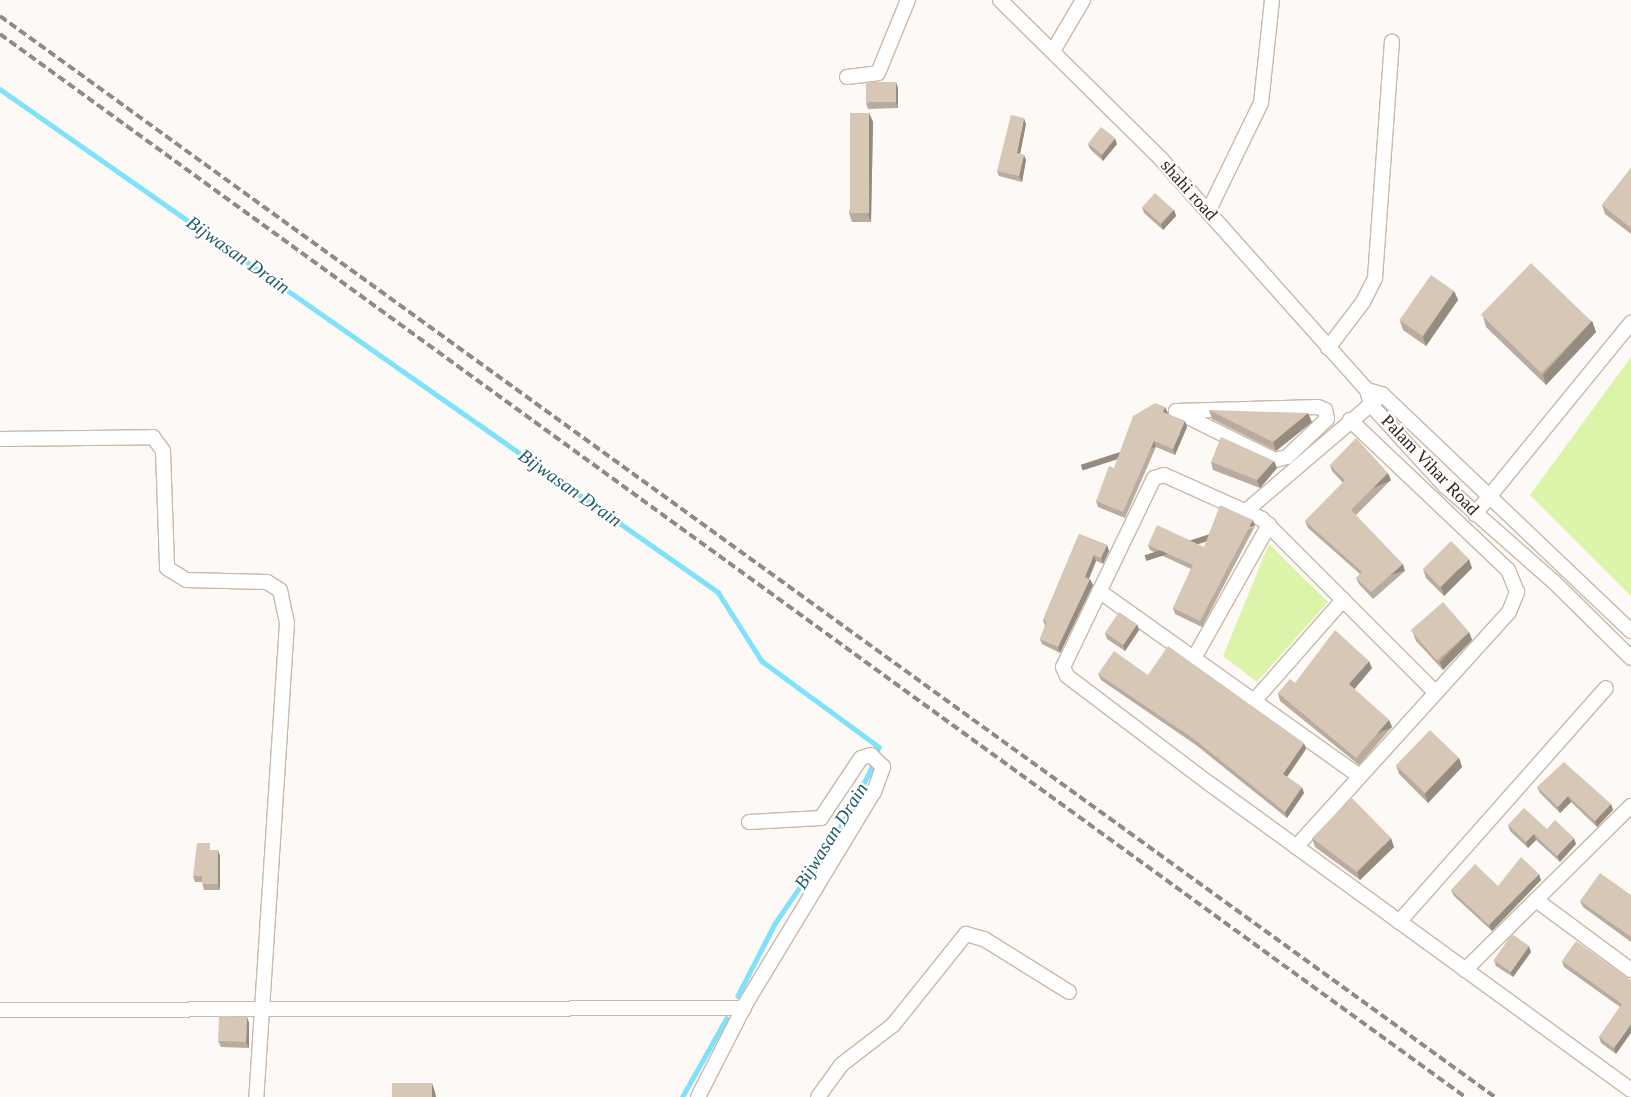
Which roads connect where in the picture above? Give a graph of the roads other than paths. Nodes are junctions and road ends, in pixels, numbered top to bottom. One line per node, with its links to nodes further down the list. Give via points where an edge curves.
1 (908, 0): 7 (street, via 878,73)
2 (1000, 0): 6 (street, shahi road)
3 (1083, 0): 6 (street)
4 (1272, 0): 8 (street, via 1261,103)
5 (1392, 42): 10 (street, via 1375,278 1363,302)
6 (1053, 51): 8 (street, shahi road, via 1111,105)
7 (847, 77)
8 (1208, 212): 10 (street, shahi road)
9 (1631, 323): 18 (street)
10 (1328, 348): 11 (street, shahi road)
11 (1367, 390): 12 (street, Palam Vihar Road); 13 (street, Palam Vihar Road)
12 (1382, 394): 13 (street); 18 (street, Palam Vihar Road)
13 (1371, 404): 14 (street); 20 (street, Palam Vihar Road)
14 (1350, 420): 16 (street); 28 (street, via 1515,580 1515,603 1509,612)
15 (1320, 425): 15 (street, via 1287,457 1275,460 1176,411 1318,407 1327,416); 16 (street)
16 (1331, 437): 19 (street)
17 (0, 439): 41 (street, via 153,437 163,451 167,568 186,580 267,582 280,590 287,623)
18 (1490, 496): 20 (street); 24 (street, Palam Vihar Road)
19 (1246, 511): 21 (street); 22 (street, via 1171,476 1158,475)
20 (1475, 514): 26 (street, Palam Vihar Road, via 1554,582)
21 (1269, 525): 23 (street); 25 (street)
22 (1099, 591): 25 (street); 33 (street, via 1064,660 1064,672)
23 (1343, 600): 28 (street); 29 (street)
24 (1631, 631)
25 (1194, 658): 29 (street)
26 (1631, 658)
27 (1606, 688): 35 (street)
28 (1436, 693): 30 (street)
29 (1254, 701): 30 (street)
30 (1359, 776): 33 (street)
31 (1628, 815): 34 (street)
32 (749, 822): 39 (street, via 821,818 858,761 874,758 884,773)
33 (1296, 847): 35 (street)
34 (1536, 900): 36 (street); 37 (street)
35 (1399, 922): 36 (street)
36 (1465, 970): 42 (street)
37 (1631, 970)
38 (1069, 992): 45 (street, via 984,939 966,934 893,1025 842,1065)
39 (744, 1008): 41 (street); 44 (street)
40 (0, 1010): 41 (street)
41 (262, 1010): 43 (street)
42 (1631, 1090)
43 (256, 1097)
44 (698, 1097)
45 (818, 1097)

